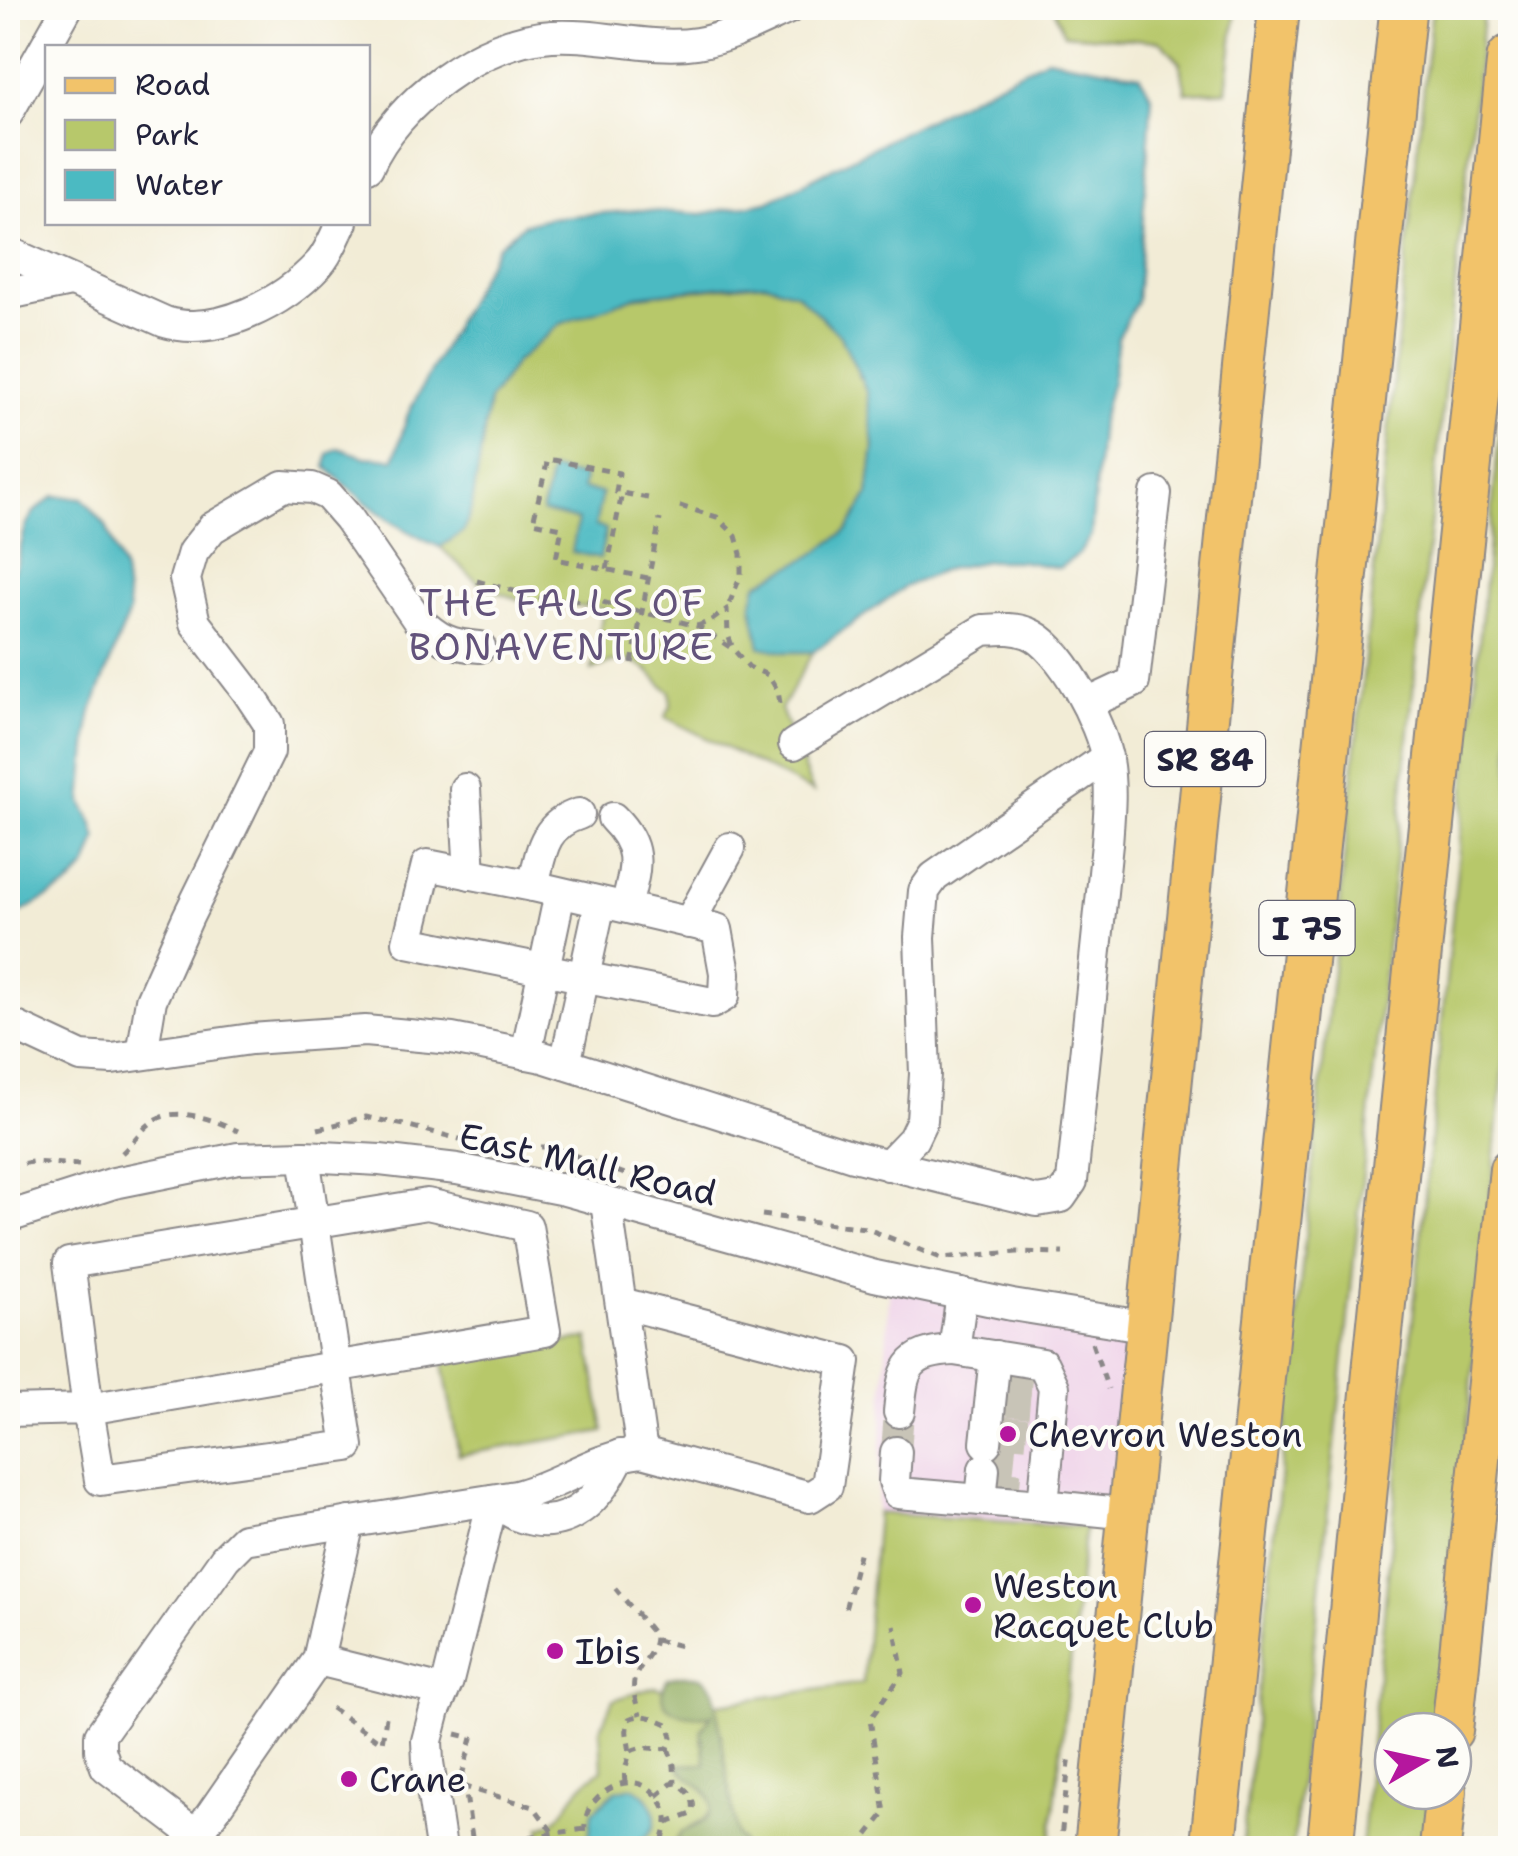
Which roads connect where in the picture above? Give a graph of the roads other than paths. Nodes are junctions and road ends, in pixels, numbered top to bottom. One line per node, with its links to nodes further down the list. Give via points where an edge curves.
1 (67, 8): 6 (street)
2 (789, 8): 5 (street)
3 (1280, 8): 42 (main road, SR 84)
4 (1403, 8): 62 (highway, I 75)
5 (756, 15): 10 (street, via 695,43 553,36 513,42 442,80 404,115)
6 (46, 45)
7 (45, 47): 9 (street)
8 (1510, 58): 63 (highway)
9 (8, 113)
10 (370, 163)
11 (340, 225): 13 (street, via 322,260 300,282 213,326 165,322)
12 (8, 252): 13 (street)
13 (70, 280): 14 (street)
14 (8, 294)
15 (1156, 494): 17 (street, via 1134,682)
16 (480, 647): 31 (street, via 443,641 417,619 348,518 312,488 283,486 212,528 193,552 185,579 196,623 269,724 269,752 152,1000)
17 (1087, 704): 18 (street, via 1050,646 1010,628 983,630); 19 (street)
18 (794, 744)
19 (1107, 757): 35 (street, via 934,876 924,891 922,1120); 35 (street, via 1107,844 1072,1182 1060,1197 1037,1201)
20 (465, 789): 24 (street)
21 (579, 814): 25 (street, via 554,826 544,840)
22 (614, 818): 26 (street, via 635,848 635,871)
23 (730, 848): 27 (street)
24 (470, 874): 25 (street); 28 (street, via 427,865 408,942)
25 (547, 890): 26 (street); 28 (street)
26 (613, 905): 27 (street); 29 (street)
27 (689, 923): 29 (street, via 717,930 724,996 712,1004)
28 (544, 970): 29 (street); 32 (street)
29 (584, 977): 33 (street)
30 (8, 1023): 31 (street, via 80,1057)
31 (142, 1054): 32 (street, via 365,1032)
32 (526, 1054): 33 (street)
33 (566, 1064): 35 (street)
34 (304, 1156): 37 (street, East Mall Road, via 458,1168); 38 (street, East Mall Road, via 238,1158 114,1183); 39 (street)
35 (888, 1165)
36 (1510, 1169): 57 (main road)
37 (606, 1202): 40 (street, East Mall Road); 41 (street)
38 (8, 1217)
39 (314, 1222): 44 (street); 44 (street, via 427,1204 527,1226 546,1331); 45 (street, via 69,1263)
40 (962, 1294): 42 (street, East Mall Road); 43 (street)
41 (620, 1303): 51 (street); 51 (street, via 845,1362 828,1486 810,1497)
42 (1149, 1326): 53 (main road, SR 84)
43 (954, 1350): 47 (street, via 928,1352 912,1362 902,1380); 48 (street)
44 (336, 1368): 45 (street); 45 (street, via 348,1446 100,1480)
45 (88, 1409): 46 (street)
46 (8, 1411)
47 (899, 1412)
48 (991, 1429): 49 (street); 49 (street, via 1043,1364); 50 (street, via 898,1492)
49 (1039, 1441): 53 (street)
50 (896, 1452)
51 (631, 1453): 52 (street, via 527,1494)
52 (494, 1500): 54 (street); 56 (street)
53 (1130, 1514): 61 (main road, SR 84)
54 (348, 1522): 55 (street); 59 (street, via 244,1539 100,1735 106,1767)
55 (318, 1660): 56 (street); 59 (street)
56 (442, 1691): 60 (street, via 427,1750)
57 (1454, 1711)
58 (1444, 1811): 64 (main road)
59 (193, 1842)
60 (441, 1848)
61 (1095, 1848)
62 (1212, 1848)
63 (1330, 1848)
64 (1440, 1848)

